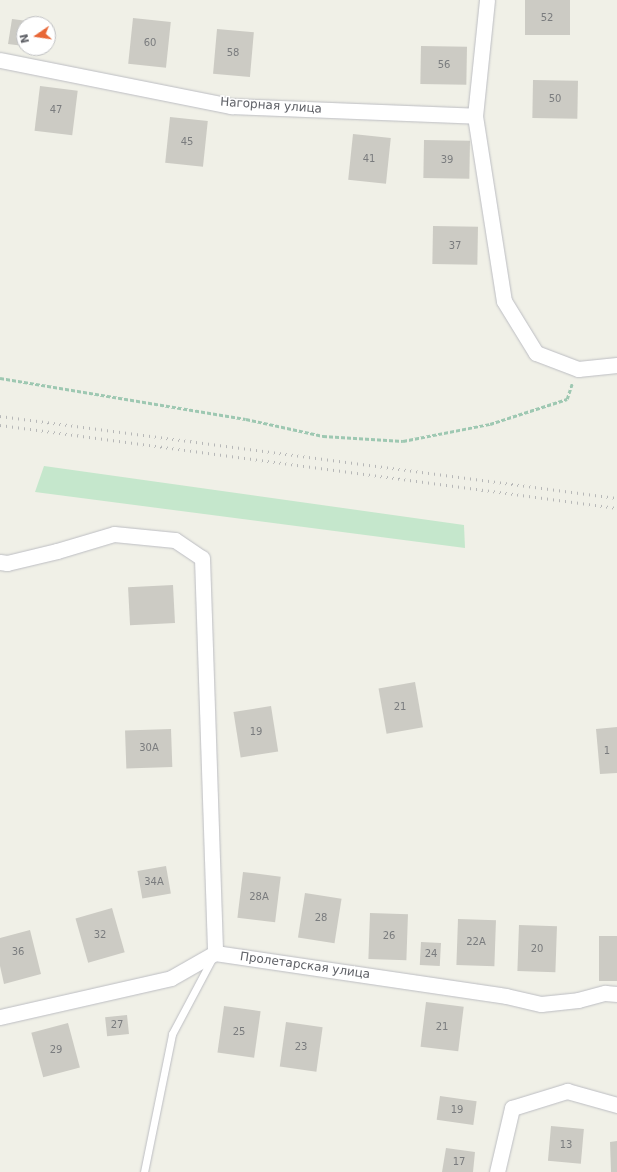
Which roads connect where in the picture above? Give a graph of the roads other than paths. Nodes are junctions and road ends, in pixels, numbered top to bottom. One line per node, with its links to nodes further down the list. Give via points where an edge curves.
1 (487, 0): 3 (street)
2 (0, 60): 3 (street, Нагорная улица, via 231,106)
3 (475, 116): 4 (street, via 504,301 536,353 578,369)
4 (617, 365)
5 (0, 562): 6 (street, via 56,551 114,534 175,540 202,558)
6 (215, 953): 7 (street, Пролетарская улица, via 506,996 541,1004 578,1000 605,993); 8 (street, via 171,978); 10 (lane, via 172,1034)
7 (617, 994)
8 (0, 1017)
9 (617, 1105): 11 (street, via 566,1091 512,1108)
10 (144, 1172)
11 (498, 1172)

